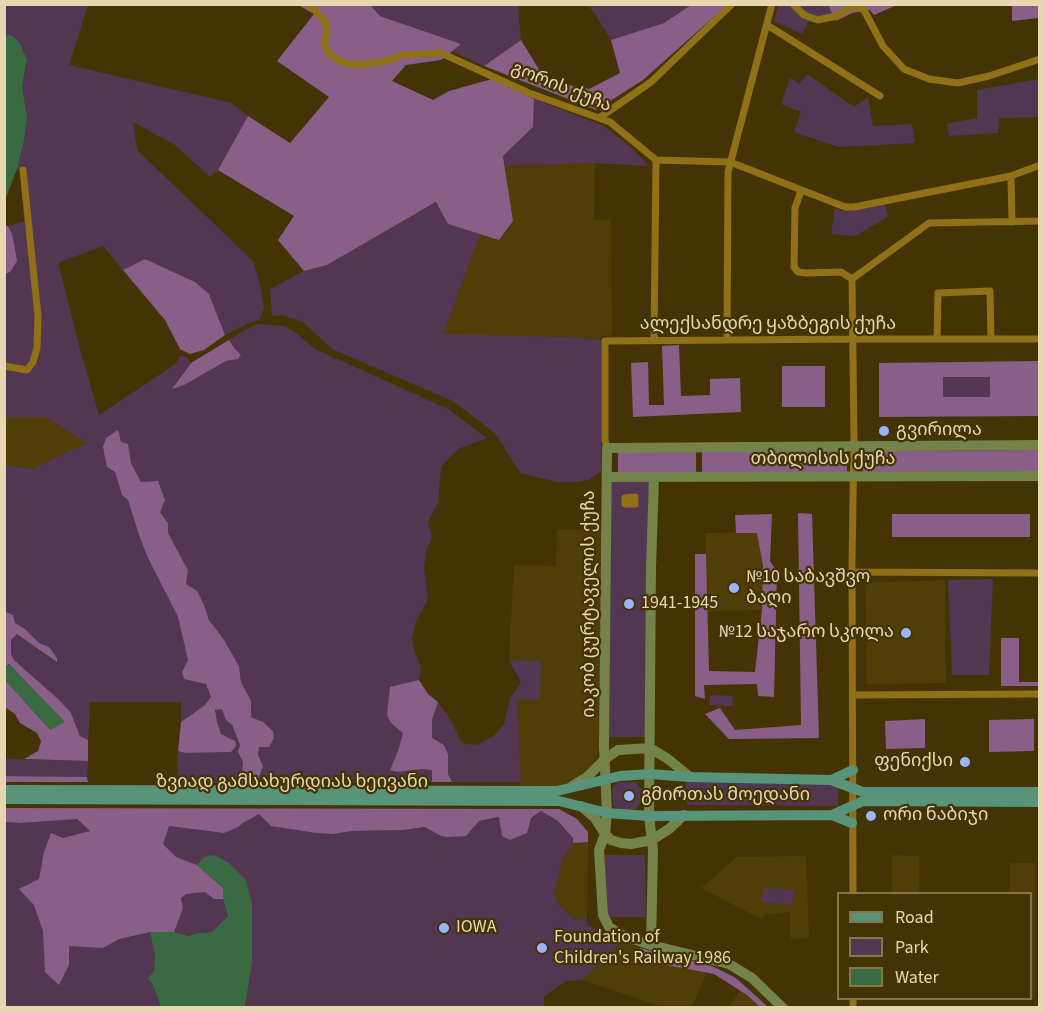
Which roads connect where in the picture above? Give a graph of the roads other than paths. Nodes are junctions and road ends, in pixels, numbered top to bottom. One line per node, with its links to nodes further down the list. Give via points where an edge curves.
1 (307, 4): 8 (street, გორის ქუჩა, via 325,21 324,43 330,55 344,63 362,65 403,55 441,53 529,93)
2 (732, 4): 8 (street, via 651,82)
3 (772, 4): 5 (street)
4 (793, 4): 6 (street, via 804,15 818,20 836,16 852,6 864,10 883,46 904,69 929,79 958,83)
5 (766, 25): 7 (street); 10 (street)
6 (1040, 59)
7 (880, 96)
8 (599, 118): 9 (street, გორის ქუჩა, via 610,122)
9 (656, 160): 10 (street); 23 (street)
10 (730, 162): 14 (street); 22 (street)
11 (1040, 165): 13 (street)
12 (23, 170): 24 (street, via 38,316 37,348 27,370)
13 (1011, 176): 14 (street, via 854,207); 16 (street)
14 (801, 191): 17 (street, via 795,208 794,267 806,273 841,272)
15 (1040, 221): 16 (street)
16 (1012, 222): 17 (street, via 930,224)
17 (852, 279): 18 (street)
18 (854, 339): 19 (street, ალექსანდრე ყაზბეგის ქუჩა); 22 (street, ალექსანდრე ყაზბეგის ქუჩა); 26 (street)
19 (937, 339): 20 (street, ალექსანდრე ყაზბეგის ქუჩა); 20 (street, via 938,293 990,291)
20 (991, 339): 21 (street, ალექსანდრე ყაზბეგის ქუჩა)
21 (1040, 339)
22 (727, 340): 23 (street, ალექსანდრე ყაზბეგის ქუჩა)
23 (654, 341): 27 (street, ალექსანდრე ყაზბეგის ქუჩა, via 605,341)
24 (4, 366)
25 (1040, 445): 26 (main road, თბილისის ქუჩა)
26 (853, 447): 27 (main road, თბილისის ქუჩა); 28 (street)
27 (607, 448): 30 (main road, იაკობ ცურტაველის ქუჩა)
28 (853, 476): 29 (main road, თბილისის ქუჩა); 31 (main road, თბილისის ქუჩა); 32 (street)
29 (1040, 476)
30 (607, 477): 31 (main road, თბილისის ქუჩა); 37 (main road, იაკობ ცურტაველის ქუჩა)
31 (654, 477): 36 (main road)
32 (853, 572): 33 (street); 35 (street)
33 (1040, 573)
34 (1040, 694): 35 (street)
35 (853, 695): 38 (street)
36 (650, 748): 37 (main road, via 618,750); 39 (main road); 40 (main road)
37 (605, 759): 41 (main road); 43 (main road)
38 (853, 770): 42 (main road); 44 (street)
39 (650, 774): 40 (main road); 41 (main road); 56 (main road)
40 (690, 777): 42 (main road)
41 (606, 779): 43 (main road); 53 (main road)
42 (831, 780): 44 (main road)
43 (568, 789): 48 (main road, ზვიად გამსახურდიას ხეივანი)
44 (852, 789): 46 (main road); 52 (street)
45 (4, 790): 47 (main road, ზვიად გამსახურდიას ხეივანი)
46 (1040, 792)
47 (237, 795): 48 (main road, ზვიად გამსახურდიას ხეივანი); 49 (main road, ზვიად გამსახურდიას ხეივანი)
48 (269, 795): 51 (main road, ზვიად გამსახურდიას ხეივანი, via 559,801)
49 (4, 799)
50 (1040, 802): 52 (main road, via 864,801)
51 (579, 805): 53 (main road); 58 (main road, via 595,818)
52 (853, 806): 55 (main road); 57 (street)
53 (607, 813): 56 (main road); 58 (main road)
54 (684, 815): 55 (main road); 56 (main road); 59 (main road)
55 (832, 815): 57 (main road)
56 (649, 816): 59 (main road)
57 (852, 823): 60 (street)
58 (605, 834): 59 (main road, via 621,843); 61 (main road, via 599,850 605,921 626,937)
59 (652, 840): 61 (main road)
60 (853, 892)
61 (651, 945): 62 (main road, via 729,964 752,978)
62 (783, 1008)

